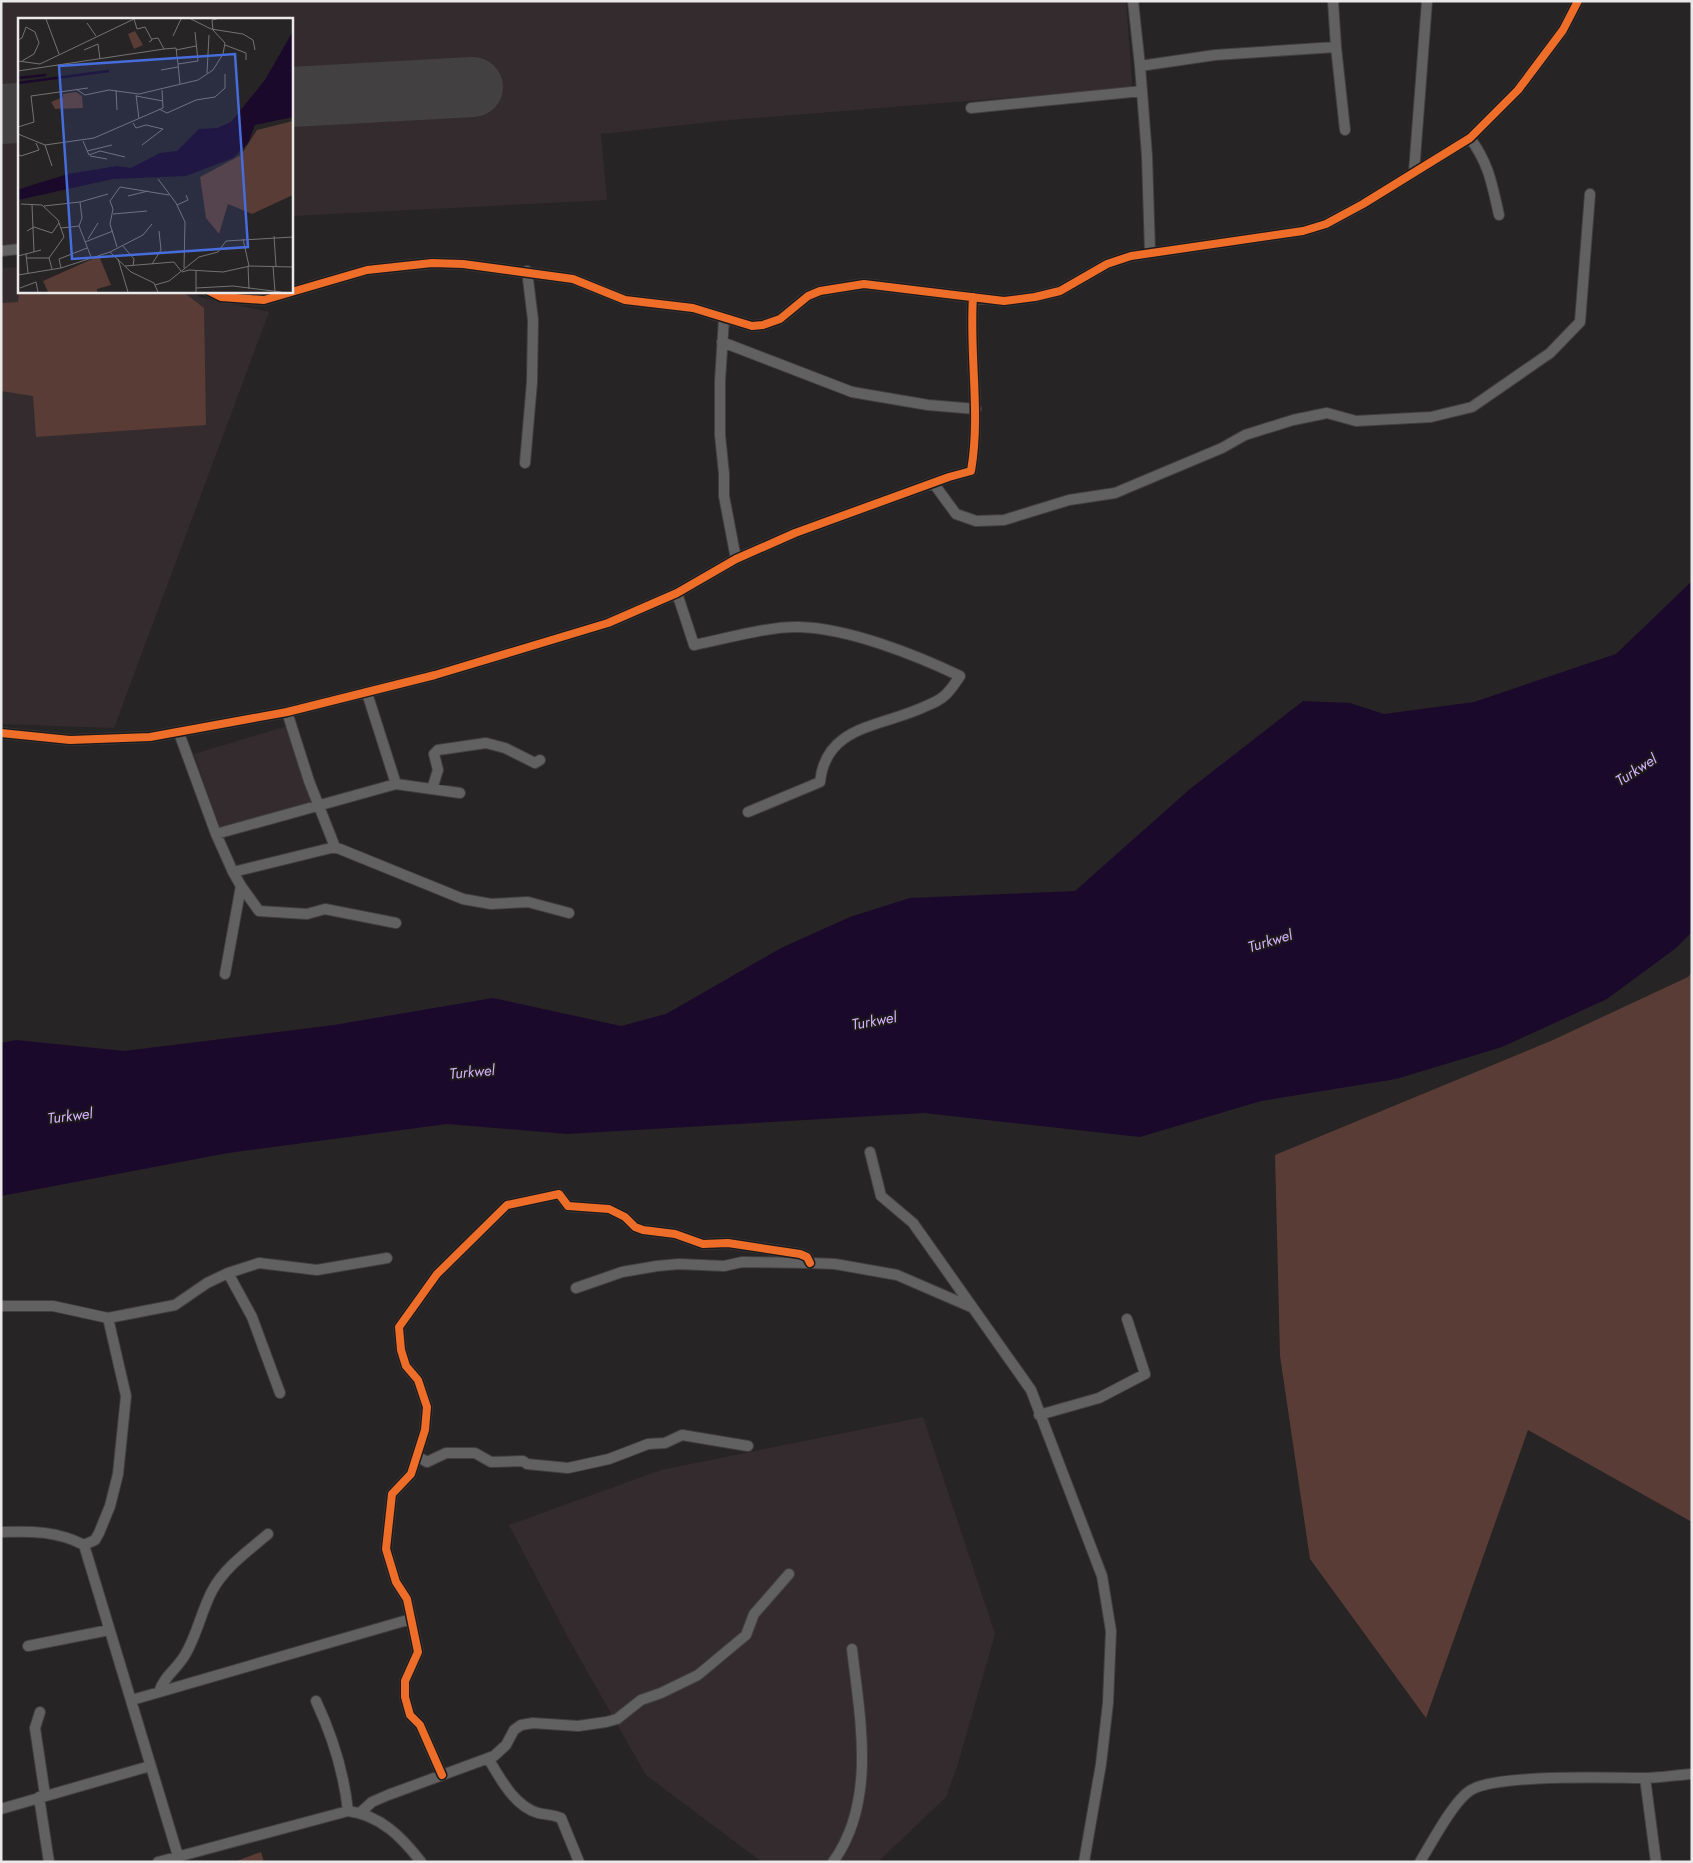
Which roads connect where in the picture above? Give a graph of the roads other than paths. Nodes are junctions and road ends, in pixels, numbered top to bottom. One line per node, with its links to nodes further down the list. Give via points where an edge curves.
1 (1133, 1): 6 (street)
2 (1333, 1): 5 (street)
3 (1427, 1): 11 (street)
4 (1578, 1): 10 (street, via 1563,30 1518,90)
5 (1336, 47): 6 (street, via 1215,55); 9 (street)
6 (1140, 66): 7 (street)
7 (1142, 91): 8 (street); 16 (street)
8 (971, 108)
9 (1345, 130)
10 (1470, 138): 11 (street); 13 (street, via 1490,172)
11 (1414, 172): 16 (street, via 1326,224 1267,237)
12 (1590, 194): 26 (street, via 1580,322 1550,353 1472,407 1431,417 1356,421 1327,413 1300,418 1245,435 1115,494 1069,500 1004,520 976,521 956,514)
13 (1498, 215)
14 (18, 249): 15 (street)
15 (1, 251)
16 (1150, 252): 21 (street, via 1107,264 1060,291 1004,301)
17 (527, 271): 20 (street, via 432,263 355,273); 22 (street, via 573,279 625,300 693,308); 25 (street, via 533,320)
18 (211, 292): 19 (street, via 221,297 264,300)
19 (291, 292)
20 (292, 292)
21 (973, 297): 22 (street, via 864,284 820,291 808,296 780,319 763,325 745,325); 24 (street, via 971,351)
22 (724, 318): 23 (street)
23 (722, 342): 24 (street, via 852,392 928,405); 27 (street, via 719,412 724,496)
24 (976, 409): 26 (street, via 976,444 971,471)
25 (525, 463)
26 (934, 484): 27 (street, via 794,532)
27 (736, 558): 28 (street)
28 (677, 593): 29 (street, via 608,623 516,653); 38 (street, via 694,645 799,626 860,638 960,676 942,698 914,712 856,731 836,743 824,760 820,782)
29 (367, 692): 30 (street); 34 (street)
30 (287, 712): 32 (street); 37 (street)
31 (1, 733): 32 (street, via 70,740)
32 (179, 733): 39 (street)
33 (540, 760): 35 (street, via 535,763 506,748 486,743 438,750 434,754 438,770)
34 (396, 784): 35 (street); 37 (street)
35 (432, 789): 36 (street)
36 (460, 792)
37 (319, 807): 39 (street); 40 (street)
38 (748, 812)
39 (216, 834): 41 (street)
40 (335, 847): 41 (street); 43 (street, via 463,899 492,904 528,902)
41 (233, 872): 42 (street)
42 (241, 886): 44 (street, via 259,911 307,914 325,909); 45 (street)
43 (569, 913)
44 (396, 923)
45 (224, 974)
46 (870, 1152): 52 (street, via 881,1196 913,1223)
47 (388, 1258): 49 (street, via 317,1270 259,1264)
48 (810, 1262): 50 (street, via 657,1266 622,1272); 52 (street, via 898,1275); 58 (street, via 800,1254 728,1244 703,1244 675,1234 642,1230 609,1209 568,1206 559,1194 507,1205 437,1274 399,1327 400,1350 406,1366 418,1380 427,1408 425,1430)
49 (228, 1273): 53 (street, via 175,1304); 55 (street, via 252,1317)
50 (576, 1288)
51 (1, 1306): 53 (street, via 53,1306)
52 (972, 1308): 56 (street, via 1032,1390)
53 (108, 1318): 61 (street, via 126,1396 118,1474 99,1533 95,1540)
54 (1127, 1319): 56 (street, via 1145,1374 1099,1398)
55 (280, 1393)
56 (1039, 1415): 86 (street, via 1102,1576 1110,1631 1108,1703)
57 (748, 1446): 58 (street, via 682,1435 665,1442 639,1446 609,1459 568,1468 523,1461 491,1462 475,1453 446,1453 427,1462)
58 (417, 1456): 63 (street, via 411,1474 392,1494 386,1548 396,1582 407,1599)
59 (1, 1532): 61 (street, via 65,1535)
60 (268, 1534): 67 (street, via 219,1580 205,1605 185,1656 163,1679)
61 (84, 1546): 64 (street)
62 (789, 1574): 71 (street, via 754,1614 746,1635 698,1674 641,1700 617,1719 578,1726 521,1725 510,1734 503,1749)
63 (411, 1619): 67 (street); 74 (street, via 418,1652 405,1681 404,1697)
64 (109, 1630): 65 (street); 68 (street)
65 (28, 1646)
66 (852, 1649): 85 (street, via 862,1744 862,1776 850,1834)
67 (159, 1692): 68 (street)
68 (132, 1700): 72 (street)
69 (316, 1701): 78 (street, via 330,1736)
70 (40, 1712): 76 (street, via 35,1728)
71 (488, 1758): 74 (street); 84 (street, via 511,1794 520,1802 538,1813 548,1812 561,1818)
72 (150, 1766): 76 (street); 80 (street)
73 (1692, 1774): 75 (street)
74 (442, 1775): 79 (street, via 372,1802)
75 (1645, 1778): 87 (street, via 1532,1780 1471,1790 1460,1800); 88 (street)
76 (42, 1796): 77 (street); 81 (street)
77 (1, 1809)
78 (348, 1811): 79 (street); 80 (street)
79 (362, 1812): 83 (street, via 389,1827)
80 (178, 1856): 82 (street)
81 (48, 1862)
82 (158, 1862)
83 (421, 1862)
84 (579, 1862)
85 (833, 1862)
86 (1084, 1862)
87 (1420, 1862)
88 (1656, 1862)

